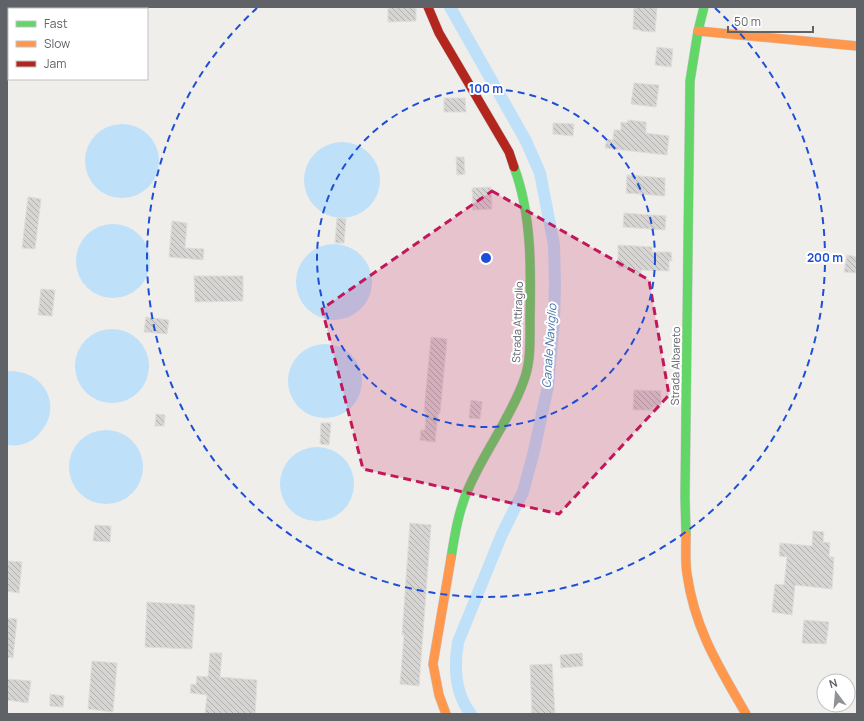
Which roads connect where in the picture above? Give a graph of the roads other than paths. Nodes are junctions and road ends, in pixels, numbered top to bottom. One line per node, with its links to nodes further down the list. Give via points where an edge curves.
1 (428, 7): 5 (street, Strada Attiraglio, via 439,33 508,152 518,177 528,229 531,284 530,337 524,381 470,485 458,518 433,664)
2 (704, 7): 3 (street, Strada Albareto)
3 (698, 30): 4 (street); 6 (street, Strada Albareto, via 690,82 685,497 687,573 699,625)
4 (857, 46)
5 (446, 714)
6 (746, 714)

